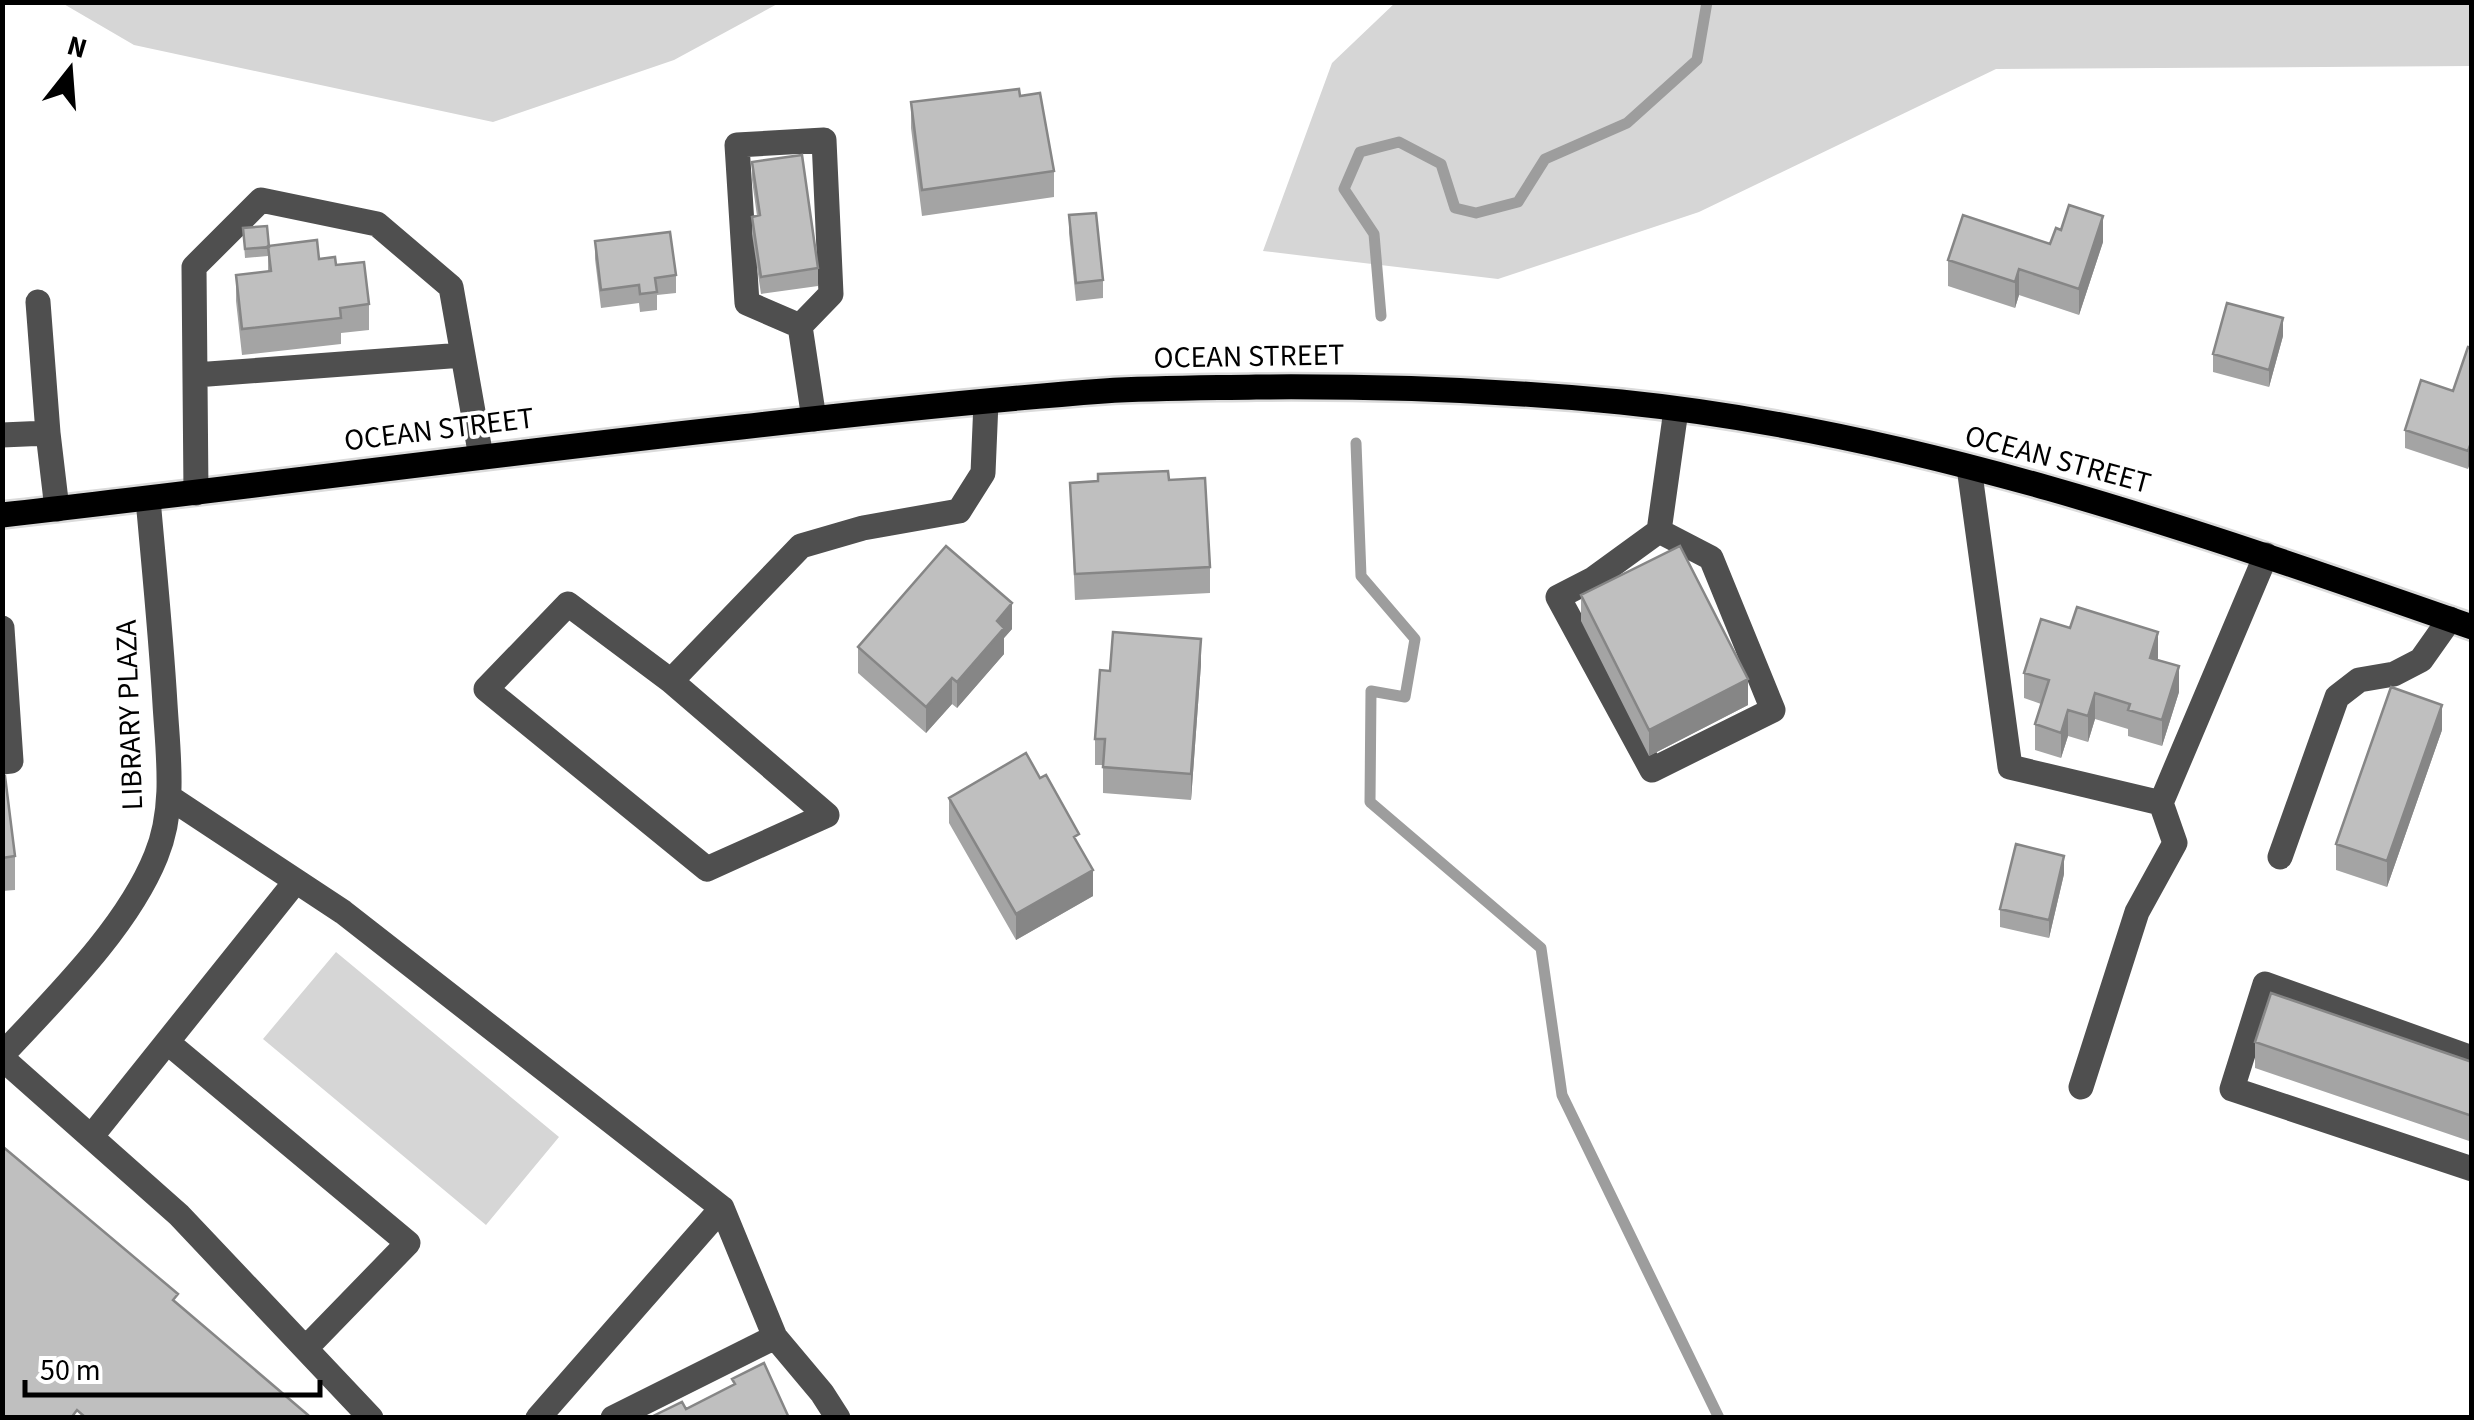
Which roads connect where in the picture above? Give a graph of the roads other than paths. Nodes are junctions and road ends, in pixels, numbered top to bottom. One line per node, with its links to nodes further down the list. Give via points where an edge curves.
1 (38, 302): 8 (lane)
2 (800, 326): 2 (lane, via 831,294 824,140 737,145 747,302); 7 (lane)
3 (463, 355): 4 (lane); 4 (lane, via 450,287 377,224 261,200 194,267); 10 (lane)
4 (195, 375): 12 (lane)
5 (986, 402): 6 (main road, OCEAN STREET, via 1110,391 1336,386); 7 (main road, OCEAN STREET); 20 (lane, via 983,472 959,511 800,546)
6 (1676, 410): 11 (main road, OCEAN STREET, via 1821,432); 16 (lane)
7 (814, 419): 10 (main road, OCEAN STREET)
8 (48, 433): 9 (lane); 14 (lane)
9 (2, 435)
10 (481, 457): 12 (main road, OCEAN STREET)
11 (1969, 468): 17 (main road, OCEAN STREET); 23 (lane, via 2010,767)
12 (196, 492): 13 (main road, OCEAN STREET)
13 (148, 498): 14 (main road, OCEAN STREET); 22 (lane, LIBRARY PLAZA)
14 (57, 509): 15 (main road, OCEAN STREET)
15 (2, 515)
16 (1659, 531): 16 (lane, via 1711,558 1774,710 1652,770 1558,597)
17 (2266, 555): 18 (main road, OCEAN STREET); 23 (lane)
18 (2461, 623): 24 (lane, via 2421,660 2394,674 2359,680 2337,697)
19 (2, 628): 21 (lane, via 11,760)
20 (671, 681): 20 (lane, via 685,693 826,815 708,870 486,689 568,604)
21 (2, 762)
22 (169, 797): 25 (lane); 27 (lane, LIBRARY PLAZA, via 157,854 126,909)
23 (2161, 803): 29 (lane, via 2175,843 2137,912)
24 (2280, 858)
25 (296, 880): 26 (lane); 32 (lane)
26 (167, 1042): 30 (lane); 34 (lane, via 408,1243)
27 (2, 1056): 30 (lane)
28 (2472, 1058): 31 (lane, via 2265,984 2232,1089)
29 (2081, 1088)
30 (91, 1137): 34 (lane, via 179,1215)
31 (2472, 1169)
32 (722, 1208): 33 (lane); 36 (lane)
33 (776, 1337): 37 (lane); 38 (lane)
34 (306, 1348): 35 (lane)
35 (371, 1418)
36 (538, 1418)
37 (613, 1418)
38 (838, 1418)

